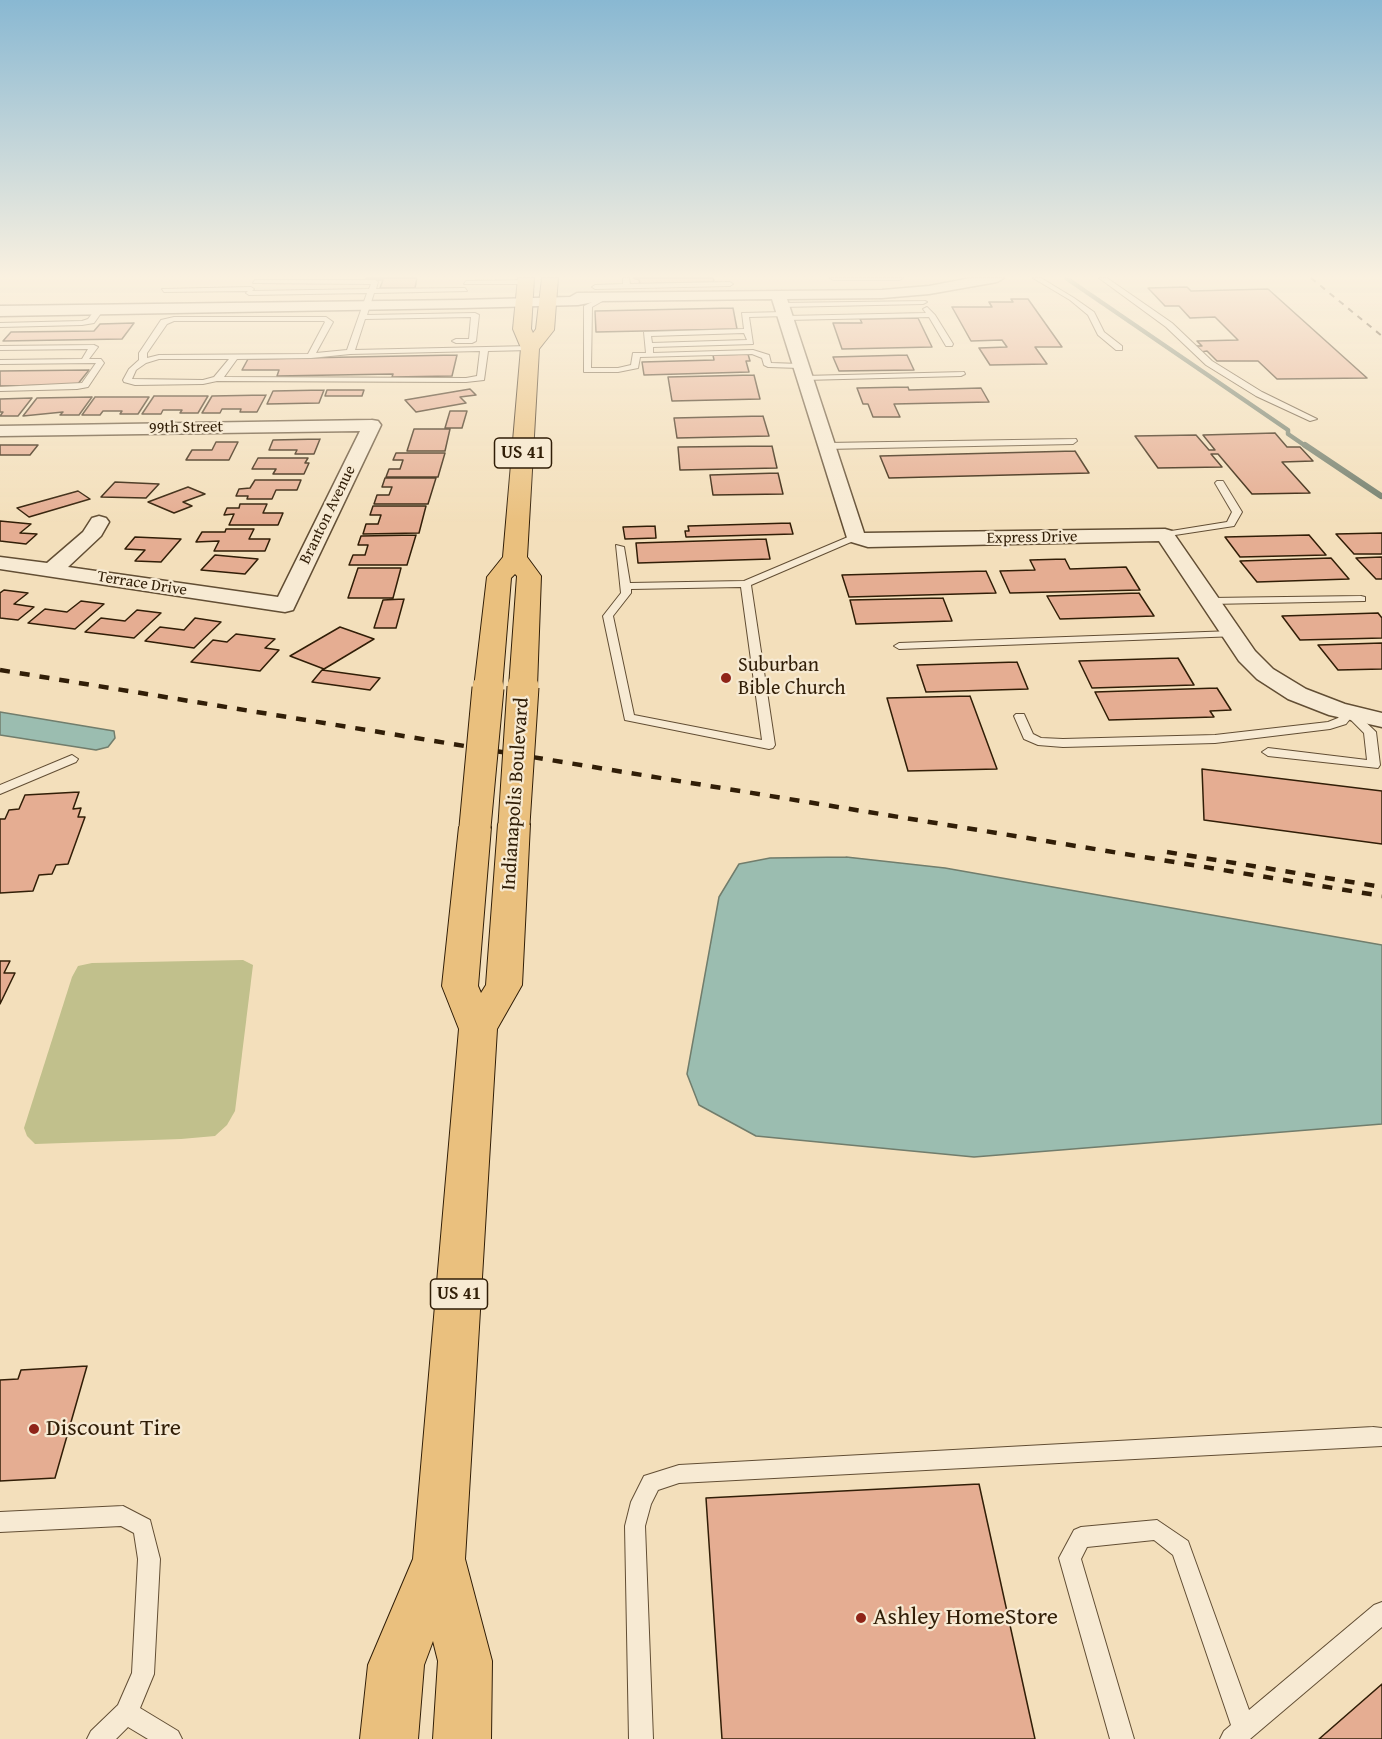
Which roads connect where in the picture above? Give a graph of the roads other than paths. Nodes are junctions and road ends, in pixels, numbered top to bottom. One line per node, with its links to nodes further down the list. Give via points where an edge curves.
1 (150, 359): 11 (lane)
2 (233, 359): 15 (lane)
3 (483, 359): 15 (lane, via 482,378 466,380)
4 (529, 359): 27 (highway, US 41)
5 (587, 359): 6 (lane, via 587,370 618,370 635,366)
6 (636, 359)
7 (767, 359): 13 (lane, via 768,365)
8 (798, 359): 13 (street)
9 (1205, 359): 17 (lane, via 1259,394)
10 (84, 361): 12 (lane); 16 (lane, via 100,363 85,385)
11 (143, 361): 15 (lane, via 127,380 135,383)
12 (0, 362)
13 (802, 372): 14 (lane); 21 (street)
14 (961, 374)
15 (217, 379)
16 (0, 389)
17 (1313, 419)
18 (372, 425): 19 (street, 99th Street); 34 (street, Branton Avenue)
19 (0, 431)
20 (1074, 441): 21 (lane)
21 (826, 446): 25 (street)
22 (1220, 483): 24 (lane, via 1237,512 1231,524)
23 (99, 522): 29 (street, via 91,536)
24 (1165, 535): 25 (street, Express Drive, via 868,541); 33 (street)
25 (855, 537): 30 (lane)
26 (618, 547): 31 (lane)
27 (515, 558): 44 (highway, Indianapolis Boulevard / US 41, bridge, via 499,577 460,986); 44 (highway, Indianapolis Boulevard / US 41, bridge, via 530,576 504,984)
28 (0, 563): 29 (street, Terrace Drive)
29 (52, 570): 34 (street, Terrace Drive)
30 (746, 584): 31 (lane); 31 (lane, via 769,745 629,718 608,616 626,593)
31 (625, 586)
32 (1361, 599): 33 (lane)
33 (1210, 602): 35 (street)
34 (285, 605)
35 (1233, 634): 36 (lane); 37 (street, via 1265,674 1297,694)
36 (899, 646)
37 (1349, 712): 38 (lane, via 1342,721 1330,725 1215,740 1063,743 1028,736); 39 (street); 42 (lane, via 1370,732)
38 (1020, 716)
39 (1382, 720)
40 (1268, 752): 42 (lane)
41 (72, 759): 43 (lane)
42 (1378, 766)
43 (0, 790)
44 (478, 1029): 47 (highway, Indianapolis Boulevard / US 41)
45 (1382, 1437): 55 (lane, via 680,1474 651,1483 640,1502 634,1526)
46 (0, 1522): 49 (lane, via 123,1516 143,1527 149,1559 143,1674)
47 (439, 1559): 53 (highway, Indianapolis Boulevard / US 41, via 396,1665); 54 (highway, Indianapolis Boulevard / US 41, via 465,1661)
48 (1382, 1613): 50 (lane)
49 (126, 1713): 51 (lane); 52 (lane)
50 (1238, 1734): 56 (lane, via 1181,1548 1157,1530 1081,1537 1070,1558)
51 (99, 1739)
52 (170, 1739)
53 (389, 1739)
54 (462, 1739)
55 (641, 1739)
56 (1122, 1739)

